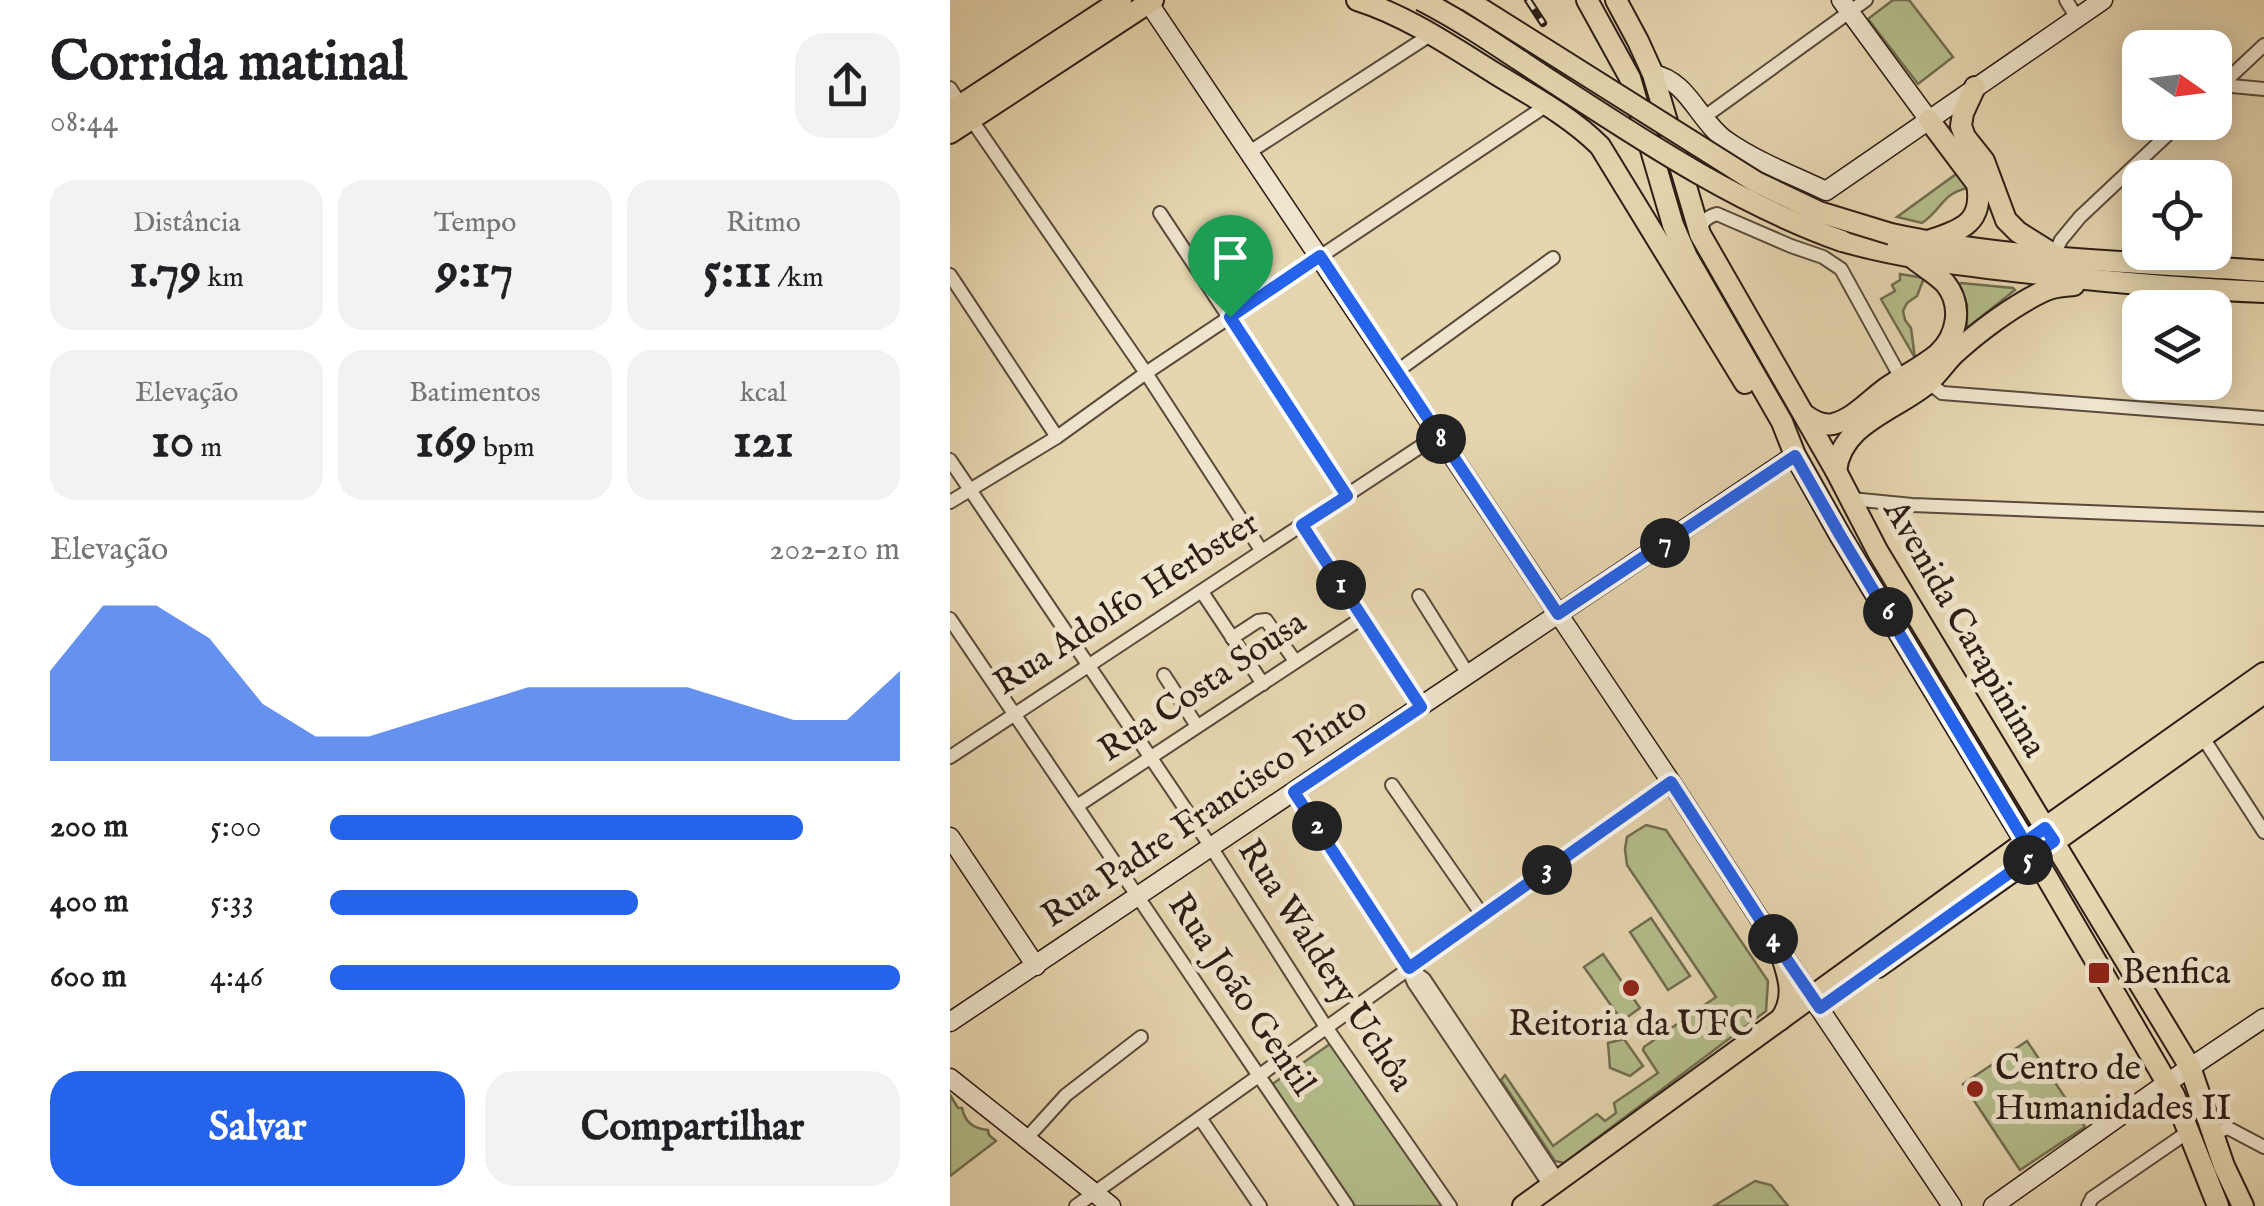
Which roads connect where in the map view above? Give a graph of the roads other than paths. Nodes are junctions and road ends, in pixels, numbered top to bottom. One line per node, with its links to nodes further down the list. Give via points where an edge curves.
1 (1121, 0): 21 (main road)
2 (1357, 0): 20 (main road, via 1422,29)
3 (1421, 0): 30 (main road, bridge, via 1744,199 1816,232)
4 (1467, 0): 30 (main road, bridge, via 1756,182)
5 (1587, 0): 48 (main road, Avenida Carapinima, via 1630,78 1673,225)
6 (1616, 0): 15 (main road, Avenida Carapinima)
7 (1866, 0): 11 (street)
8 (2066, 0): 12 (street)
9 (2104, 0): 12 (street)
10 (1149, 1): 21 (main road); 26 (street)
11 (1845, 6): 22 (street); 23 (street)
12 (2077, 18): 17 (street)
13 (1424, 39): 26 (street)
14 (2264, 45): 16 (street)
15 (1653, 74): 22 (street, via 1683,90); 28 (main road, Avenida Carapinima)
16 (2232, 75)
17 (1975, 87): 23 (street); 31 (main road, via 1963,113 1966,137 1992,178 2006,220)
18 (2232, 88): 19 (street)
19 (2264, 89)
20 (1547, 105): 32 (street); 48 (main road, via 1600,146 1779,439)
21 (958, 106): 24 (main road); 41 (street)
22 (1703, 118): 23 (street, via 1726,140 1826,190)
23 (1929, 120): 29 (main road, via 1979,196 1962,228)
24 (950, 133)
25 (2163, 140): 31 (street, via 2080,217)
26 (1248, 153): 32 (street)
27 (1160, 213): 39 (street)
28 (1700, 234): 42 (street, via 1717,214 1832,262); 44 (main road, Avenida Carapinima)
29 (1928, 242): 30 (main road); 31 (main road)
30 (1887, 243): 34 (main road)
31 (2054, 255): 35 (main road)
32 (1320, 256): 39 (street); 40 (street)
33 (1553, 258): 40 (street)
34 (1912, 258): 37 (main road); 42 (main road, via 1946,285 1957,316 1941,350)
35 (2264, 271)
36 (950, 275): 47 (street)
37 (2109, 283): 38 (main road); 43 (main road, via 2044,290 1985,328)
38 (2264, 292)
39 (1230, 317): 41 (street); 52 (street)
40 (1396, 372): 46 (street)
41 (1146, 373): 47 (street); 57 (street)
42 (1901, 378): 44 (main road, via 1843,421 1824,424)
43 (1928, 382): 45 (street, via 1942,393); 50 (main road, via 1853,432)
44 (1802, 413): 50 (main road, Avenida Carapinima)
45 (2264, 418)
46 (1438, 435): 52 (street, Rua Adolfo Herbster); 60 (street)
47 (1058, 437): 51 (street)
48 (1793, 450): 60 (street, Rua Padre Francisco Pinto); 86 (main road, Avenida Carapinima)
49 (950, 460): 51 (street, Rua Waldery Uchôa)
50 (1836, 470): 53 (main road, Avenida Carapinima)
51 (970, 490): 54 (street); 65 (street, Rua Waldery Uchôa)
52 (1347, 496): 56 (street, Rua Adolfo Herbster)
53 (1850, 499): 55 (street); 83 (main road, Avenida Carapinima)
54 (950, 502)
55 (2264, 518)
56 (1302, 525): 57 (street, Rua Adolfo Herbster); 61 (street)
57 (1262, 550): 58 (street, Rua Adolfo Herbster)
58 (1202, 592): 63 (street); 65 (street, Rua Adolfo Herbster)
59 (1418, 596): 67 (street)
60 (1558, 614): 67 (street, Rua Padre Francisco Pinto); 78 (street)
61 (1362, 618): 64 (street, Rua Costa Sousa); 71 (street)
62 (950, 619): 73 (street, Rua João Gentil)
63 (1232, 638): 64 (street, via 1266,620); 69 (street)
64 (1295, 661): 69 (street, Rua Costa Sousa)
65 (1089, 665): 73 (street, Rua Adolfo Herbster); 77 (street, Rua Waldery Uchôa)
66 (2264, 673): 75 (main road)
67 (1468, 674): 71 (street, Rua Padre Francisco Pinto)
68 (1164, 675): 74 (street)
69 (1262, 684): 74 (street, Rua Costa Sousa)
70 (2264, 693): 72 (main road)
71 (1421, 707): 80 (street, Rua Padre Francisco Pinto)
72 (2254, 707): 75 (main road)
73 (1015, 714): 76 (street, Rua Adolfo Herbster); 81 (street, Rua João Gentil)
74 (1197, 726): 77 (street, Rua Costa Sousa)
75 (2197, 729): 82 (street); 83 (main road)
76 (950, 757)
77 (1152, 758): 81 (street, Rua Costa Sousa); 85 (street, Rua Waldery Uchôa)
78 (1671, 782): 88 (street); 89 (street)
79 (1392, 786): 88 (street)
80 (1294, 792): 85 (street, Rua Padre Francisco Pinto); 91 (street)
81 (1077, 806): 87 (street, Rua João Gentil)
82 (2264, 832)
83 (2049, 835): 86 (main road); 98 (main road, Avenida Carapinima)
84 (950, 837): 90 (street)
85 (1211, 847): 87 (street, Rua Padre Francisco Pinto); 96 (street, Rua Waldery Uchôa)
86 (2030, 849): 92 (main road); 101 (main road, Avenida Carapinima)
87 (1138, 896): 90 (street, Rua Padre Francisco Pinto); 99 (street, Rua João Gentil)
88 (1483, 916): 91 (street)
89 (1780, 951): 92 (street); 95 (main road, via 1790,987)
90 (1036, 966): 94 (street, Rua Padre Francisco Pinto)
91 (1409, 968): 96 (street); 107 (street, via 1422,977)
92 (1817, 1003): 95 (main road); 107 (main road); 116 (street)
93 (2264, 1018): 98 (street)
94 (950, 1022)
95 (1776, 1024): 107 (main road)
96 (1326, 1027): 99 (street); 114 (street, Rua Waldery Uchôa)
97 (1140, 1037): 105 (street, via 1066,1095)
98 (2190, 1067): 101 (street); 104 (main road, Avenida Carapinima)
99 (1259, 1076): 102 (street); 113 (street, Rua João Gentil)
100 (950, 1078): 105 (street)
101 (2167, 1083): 103 (main road, Avenida Carapinima); 117 (street)
102 (1200, 1118): 108 (street); 112 (street)
103 (2188, 1132): 109 (street); 118 (main road, Avenida Carapinima)
104 (2212, 1134): 106 (street, via 2228,1128); 119 (main road, Avenida Carapinima)
105 (1026, 1139): 108 (street)
106 (2264, 1147)
107 (1551, 1192): 115 (main road)
108 (1094, 1193): 110 (street); 111 (street)
109 (2088, 1205)
110 (1076, 1206)
111 (1110, 1206)
112 (1260, 1206)
113 (1347, 1206)
114 (1450, 1206)
115 (1523, 1206)
116 (1952, 1206)
117 (1994, 1206)
118 (2218, 1206)
119 (2243, 1206)

